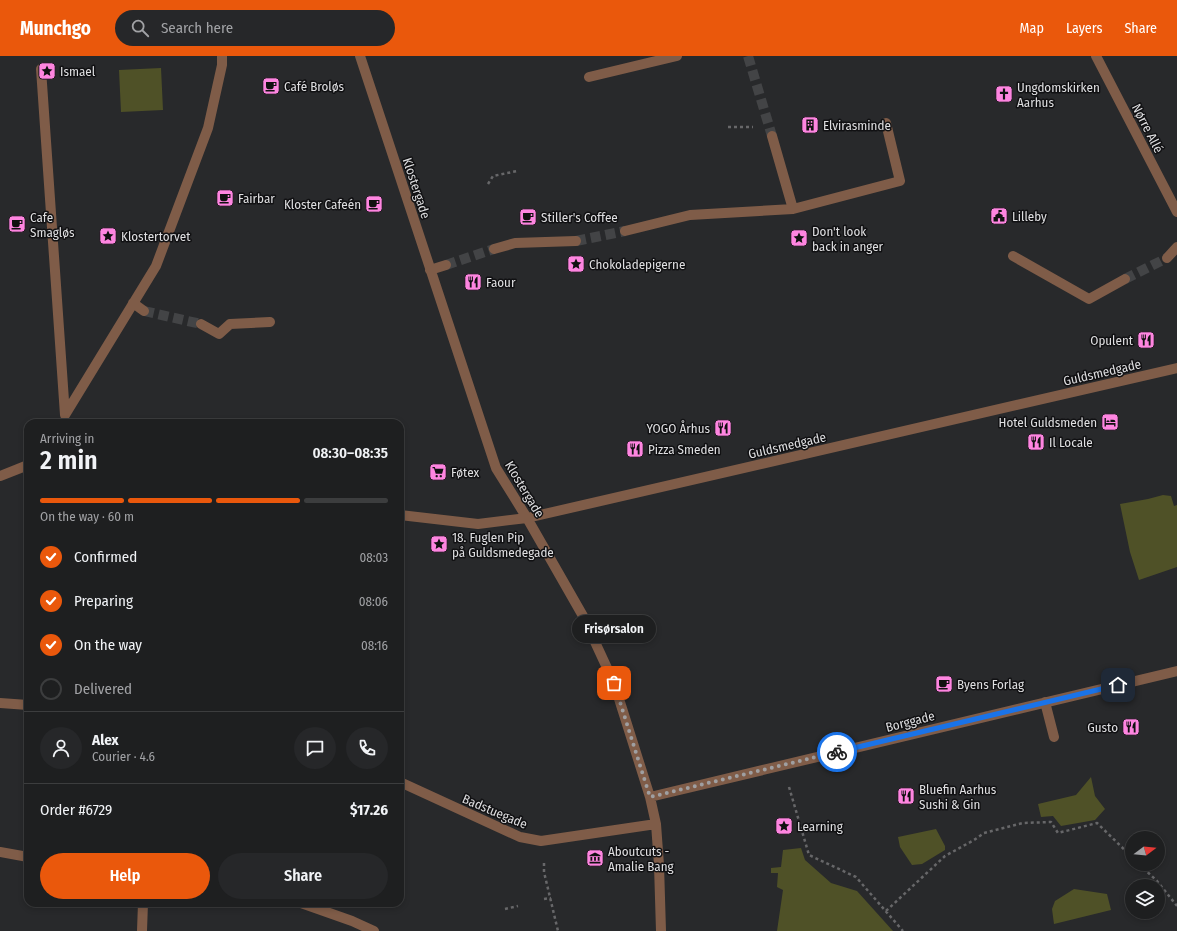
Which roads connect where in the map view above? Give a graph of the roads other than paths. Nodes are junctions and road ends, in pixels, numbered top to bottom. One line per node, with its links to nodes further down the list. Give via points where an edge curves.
1 (222, 56): 20 (street, via 208,128 156,266)
2 (360, 56): 18 (street, Klostergade)
3 (677, 56): 6 (street)
4 (1096, 56): 10 (street, Nørre Allé)
5 (41, 69): 25 (street)
6 (589, 77)
7 (886, 123): 9 (street, via 900,181)
8 (772, 136): 9 (street)
9 (793, 209): 11 (street, via 690,215)
10 (1177, 212)
11 (626, 231)
12 (576, 241): 14 (street, via 515,243)
13 (1177, 248): 16 (street)
14 (494, 249)
15 (1014, 256): 19 (street, via 1089,299)
16 (1167, 258)
17 (446, 265): 18 (street)
18 (430, 270): 29 (street, Klostergade, via 496,468)
19 (1125, 279)
20 (133, 303): 21 (street); 25 (street)
21 (144, 311)
22 (270, 322): 23 (street, via 230,324 220,334)
23 (201, 324)
24 (1177, 368): 29 (street, Guldsmedgade)
25 (64, 419)
26 (24, 466): 27 (street)
27 (0, 476)
28 (404, 515): 29 (street, Guldsmedgade, via 478,524)
29 (527, 518): 36 (street, Klostergade, via 583,616 614,683)
30 (1177, 670): 31 (street, Borggade)
31 (1045, 702): 34 (street); 36 (street, Borggade)
32 (0, 703): 33 (street)
33 (24, 705)
34 (1054, 737)
35 (404, 784): 37 (street, Badstuegade, via 520,837 543,840)
36 (650, 797): 37 (street, Klostergade)
37 (656, 824): 44 (street, Klostergade)
38 (0, 852): 39 (street)
39 (24, 856)
40 (143, 907): 42 (street)
41 (312, 907): 43 (street)
42 (142, 931)
43 (374, 931)
44 (661, 931)

